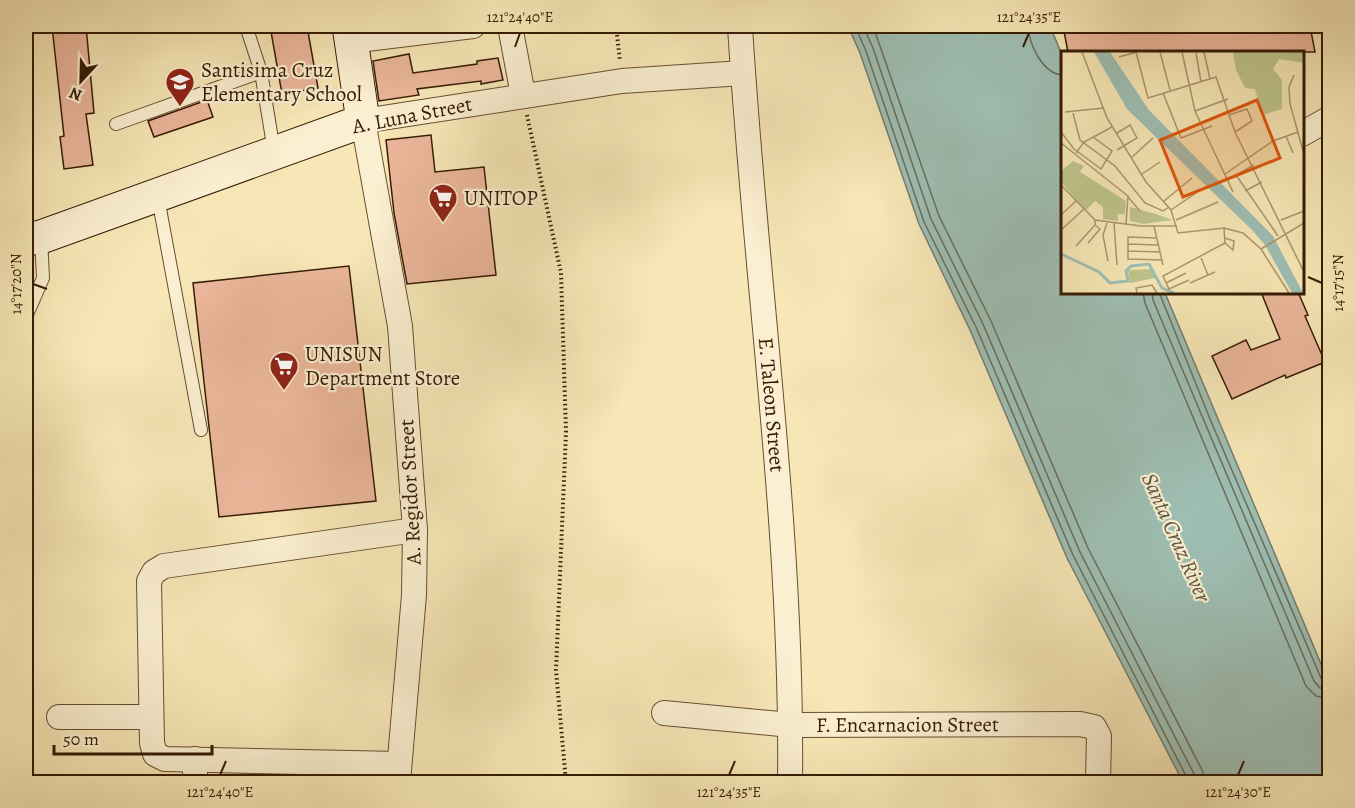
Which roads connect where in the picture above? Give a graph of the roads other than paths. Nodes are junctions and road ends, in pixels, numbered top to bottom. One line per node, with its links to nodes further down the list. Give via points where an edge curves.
1 (246, 26): 6 (lane)
2 (473, 26): 5 (street)
3 (510, 26): 8 (street)
4 (740, 26): 7 (street, E. Taleon Street)
5 (350, 33): 10 (street, A. Regidor Street)
6 (261, 72): 11 (lane); 13 (lane)
7 (743, 73): 8 (street, A. Luna Street, via 622,81); 22 (street, E. Taleon Street, via 782,513)
8 (523, 95): 10 (street, A. Luna Street)
9 (1329, 118): 12 (street)
10 (363, 121): 13 (street, A. Luna Street); 18 (street, A. Regidor Street, via 400,326)
11 (116, 124)
12 (1304, 133)
13 (275, 152): 14 (street, A. Luna Street)
14 (157, 194): 15 (street, A. Luna Street); 17 (lane)
15 (33, 238): 16 (lane, via 43,278)
16 (26, 317)
17 (201, 430)
18 (415, 530): 21 (street, via 164,566 154,572 149,581); 24 (street, A. Regidor Street, via 414,596)
19 (664, 713): 22 (street, F. Encarnacion Street)
20 (59, 717): 21 (street)
21 (151, 717): 23 (street, via 155,754)
22 (791, 725): 25 (street, E. Taleon Street); 26 (street, F. Encarnacion Street, via 1080,724 1094,727 1098,736)
23 (195, 771): 24 (street)
24 (399, 773)
25 (790, 783)
26 (1098, 783)

